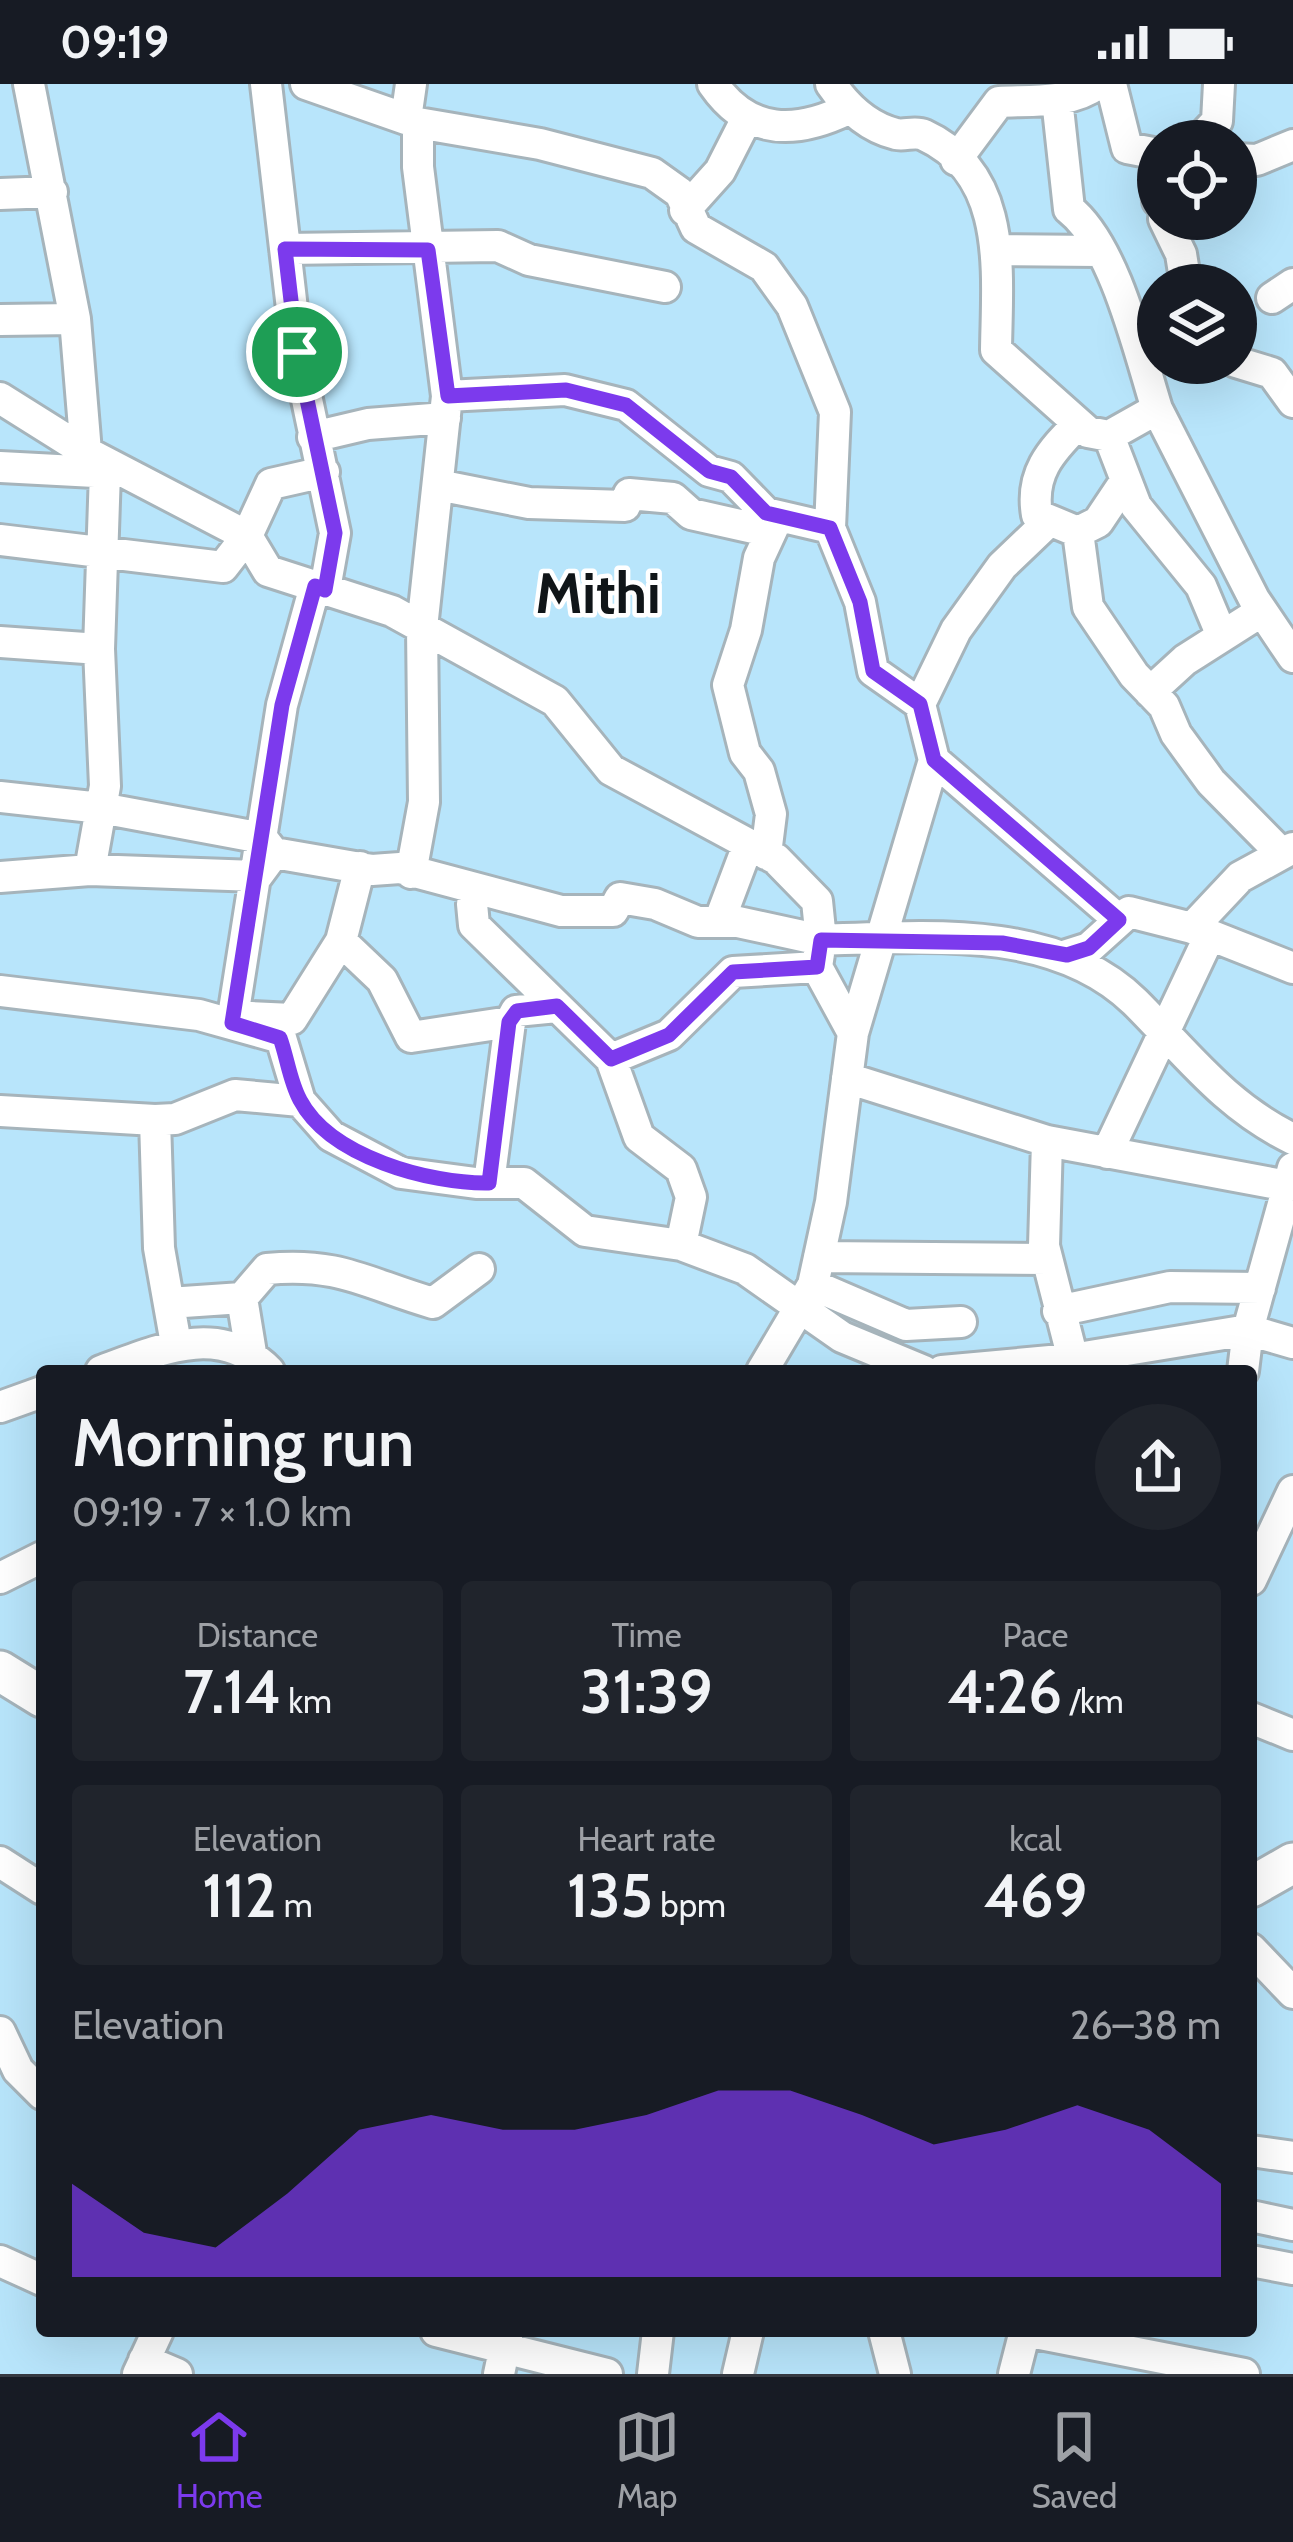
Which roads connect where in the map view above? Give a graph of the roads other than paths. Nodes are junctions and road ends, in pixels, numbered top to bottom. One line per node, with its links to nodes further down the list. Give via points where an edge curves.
1 (29, 84): 19 (street)
2 (266, 84): 22 (street)
3 (305, 84): 14 (street)
4 (411, 84): 14 (street)
5 (713, 84): 12 (street)
6 (1096, 84): 11 (street)
7 (1111, 84): 16 (street, via 1127,148)
8 (1219, 84): 13 (street)
9 (1014, 92): 11 (street); 17 (street)
10 (839, 97): 12 (street, via 809,128); 17 (street, via 896,134 922,133)
11 (1057, 99): 25 (street, via 1069,209 1089,225)
12 (747, 118): 21 (street, via 720,171)
13 (1217, 120)
14 (412, 121): 21 (street, via 652,173 680,193); 23 (street)
15 (1293, 145): 18 (street)
16 (1137, 150)
17 (956, 160): 24 (street, via 978,177)
18 (1257, 160)
19 (52, 192): 20 (street); 27 (street)
20 (0, 194)
21 (685, 210): 44 (street, via 696,229 764,267 792,306 836,412)
22 (285, 249): 23 (street); 36 (street)
23 (428, 250): 26 (street, via 498,246 529,260); 32 (street)
24 (998, 250): 25 (street); 34 (street, via 996,350)
25 (1099, 251): 33 (street)
26 (665, 287)
27 (75, 319): 28 (street); 38 (street)
28 (0, 320)
29 (1257, 369): 31 (street, via 1272,374)
30 (0, 398): 38 (street)
31 (1293, 402)
32 (447, 407): 36 (street); 41 (street); 43 (street, via 566,390 626,405 709,471 731,477)
33 (1156, 409): 35 (street); 50 (street)
34 (1078, 424): 35 (street); 42 (street, via 1043,462 1033,493)
35 (1109, 436): 40 (street)
36 (313, 437): 39 (street)
37 (0, 466): 38 (street)
38 (106, 466): 46 (street); 48 (street)
39 (323, 472): 46 (street, via 271,484); 49 (street, via 335,533)
40 (1124, 483): 45 (street, via 1098,522); 52 (street, via 1201,586)
41 (438, 485): 43 (street, via 530,502 625,506 629,494 674,498 692,514); 51 (street)
42 (1047, 523): 45 (street); 57 (street, via 979,598)
43 (775, 524): 44 (street); 61 (street, via 728,685 771,814)
44 (830, 528): 57 (street, via 860,602 873,671)
45 (1078, 532): 56 (street, via 1088,608)
46 (247, 536): 48 (street, via 223,567); 49 (street, via 268,571)
47 (0, 540): 48 (street)
48 (104, 550): 54 (street)
49 (320, 588): 51 (street); 63 (street, via 282,705)
50 (1262, 610): 52 (street); 55 (street)
51 (422, 628): 61 (street, via 555,701 611,770); 66 (street, via 424,802)
52 (1222, 636): 56 (street)
53 (0, 642): 54 (street)
54 (99, 650): 60 (street)
55 (1293, 657)
56 (1150, 692): 62 (street, via 1211,782)
57 (920, 704): 58 (street)
58 (934, 760): 69 (street); 72 (street)
59 (0, 797): 60 (street)
60 (101, 808): 63 (street); 65 (street)
61 (757, 849): 70 (street); 74 (street, via 817,901)
62 (1287, 851): 71 (street, via 1240,878)
63 (264, 856): 64 (street); 65 (street); 79 (street)
64 (360, 867): 66 (street); 73 (street)
65 (90, 870): 67 (street)
66 (411, 873): 68 (street)
67 (0, 877)
68 (477, 891): 70 (street, via 561,911 613,911 620,898); 78 (street, via 474,926)
69 (1119, 920): 71 (street, via 1138,910); 75 (street, via 1089,948)
70 (719, 922): 74 (street)
71 (1201, 932): 76 (street); 81 (street)
72 (881, 938): 74 (street); 75 (street, via 1002,943); 82 (street)
73 (341, 941): 79 (street, via 292,1019); 80 (street, via 382,980 411,1037)
74 (819, 953): 82 (street); 83 (street, via 733,972 669,1035)
75 (1067, 955): 81 (street, via 1106,977)
76 (1293, 968)
77 (0, 991): 79 (street)
78 (557, 1006): 80 (street, via 517,1011); 83 (street)
79 (234, 1020): 85 (street, via 280,1038)
80 (509, 1022): 92 (street)
81 (1161, 1032): 88 (street, via 1228,1099); 90 (street)
82 (853, 1033): 84 (street)
83 (611, 1059): 93 (street, via 639,1137 681,1169 691,1197)
84 (847, 1078): 89 (street); 96 (street)
85 (300, 1101): 87 (street, via 235,1095); 92 (street, via 332,1136 401,1172)
86 (0, 1112): 87 (street)
87 (154, 1120): 99 (street)
88 (1293, 1139)
89 (1046, 1141): 90 (street); 94 (street)
90 (1107, 1153): 91 (street)
91 (1290, 1177): 97 (street)
92 (489, 1183): 93 (street, via 524,1183 585,1231)
93 (681, 1245): 96 (street)
94 (1047, 1259): 96 (street); 100 (street)
95 (479, 1270): 98 (street, via 433,1303 311,1265 267,1269)
96 (810, 1284): 101 (street, via 906,1325); 107 (street); 108 (street, via 881,1357)
97 (1259, 1288): 100 (street, via 1170,1287); 102 (street)
98 (242, 1298): 99 (street); 105 (street)
99 (169, 1303): 104 (street)
100 (1058, 1311): 109 (street)
101 (961, 1322)
102 (1248, 1330): 103 (street); 109 (street); 110 (street)
103 (1293, 1343)
104 (176, 1344): 105 (street, via 230,1343); 106 (street)
105 (260, 1362)
106 (118, 1365)
107 (765, 1365)
108 (905, 1365)
109 (1074, 1365)
110 (1244, 1365)
111 (36, 1394): 112 (street)
112 (0, 1407)
113 (1293, 1491): 115 (street)
114 (36, 1560): 116 (street)
115 (1257, 1567)
116 (0, 1578)
117 (1257, 1719): 118 (street)
118 (1289, 1724)
119 (0, 1862): 122 (street)
120 (1293, 1862): 121 (main road)
121 (1257, 1883)
122 (36, 1885)
123 (1257, 1955): 124 (street)
124 (1293, 1993)
125 (0, 2032): 126 (street, via 17,2070)
126 (36, 2087)
127 (1257, 2152): 128 (street)
128 (1293, 2157)
129 (1257, 2217): 130 (street)
130 (1293, 2225)
131 (0, 2261): 134 (street)
132 (1257, 2262): 133 (street)
133 (1293, 2269)
134 (36, 2277)
135 (155, 2337): 143 (street)
136 (457, 2337): 142 (street)
137 (657, 2337): 146 (street)
138 (747, 2337): 147 (street)
139 (886, 2337): 148 (street)
140 (1023, 2337): 149 (street)
141 (1055, 2337): 150 (street)
142 (504, 2350): 145 (street)
143 (141, 2367): 144 (street)
144 (177, 2374)
145 (607, 2374)
146 (653, 2374)
147 (738, 2374)
148 (895, 2374)
149 (1014, 2374)
150 (1244, 2374)

